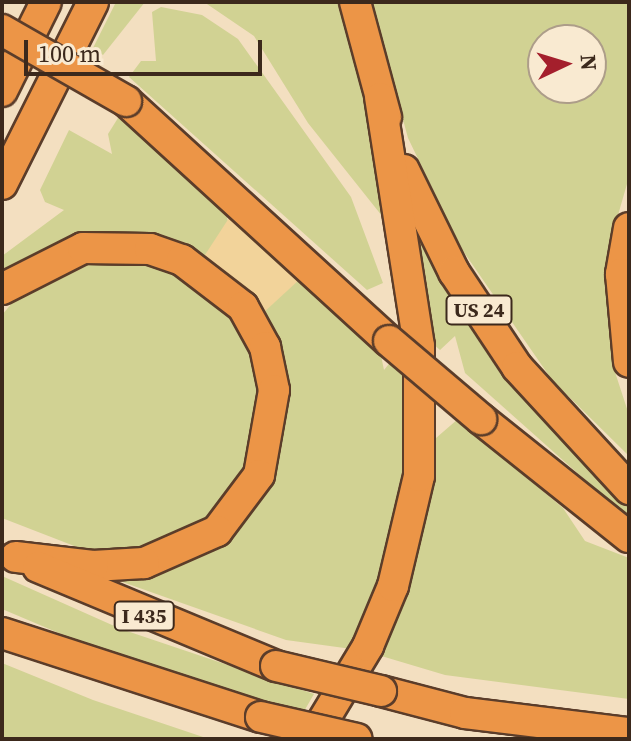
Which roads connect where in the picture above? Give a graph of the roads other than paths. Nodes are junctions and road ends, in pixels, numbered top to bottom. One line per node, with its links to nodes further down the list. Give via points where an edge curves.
1 (46, 2): 5 (highway)
2 (93, 2): 7 (highway)
3 (355, 2): 6 (highway, US 24)
4 (2, 30): 12 (highway, bridge, via 126,101 389,341)
5 (2, 91)
6 (380, 98): 11 (highway, US 24, via 400,162 454,272 550,409); 16 (highway, via 419,346 419,476 393,586 368,646)
7 (2, 184)
8 (629, 228): 10 (highway, via 621,274)
9 (2, 289): 13 (highway, via 83,248 150,249 182,260 243,307 265,347 274,390 259,475 217,531 144,563)
10 (629, 362)
11 (629, 489)
12 (629, 537)
13 (9, 553): 15 (highway, I 435, bridge, via 276,666 465,713)
14 (2, 633): 17 (highway, bridge, via 261,717)
15 (629, 733)
16 (312, 739)
17 (357, 739)

